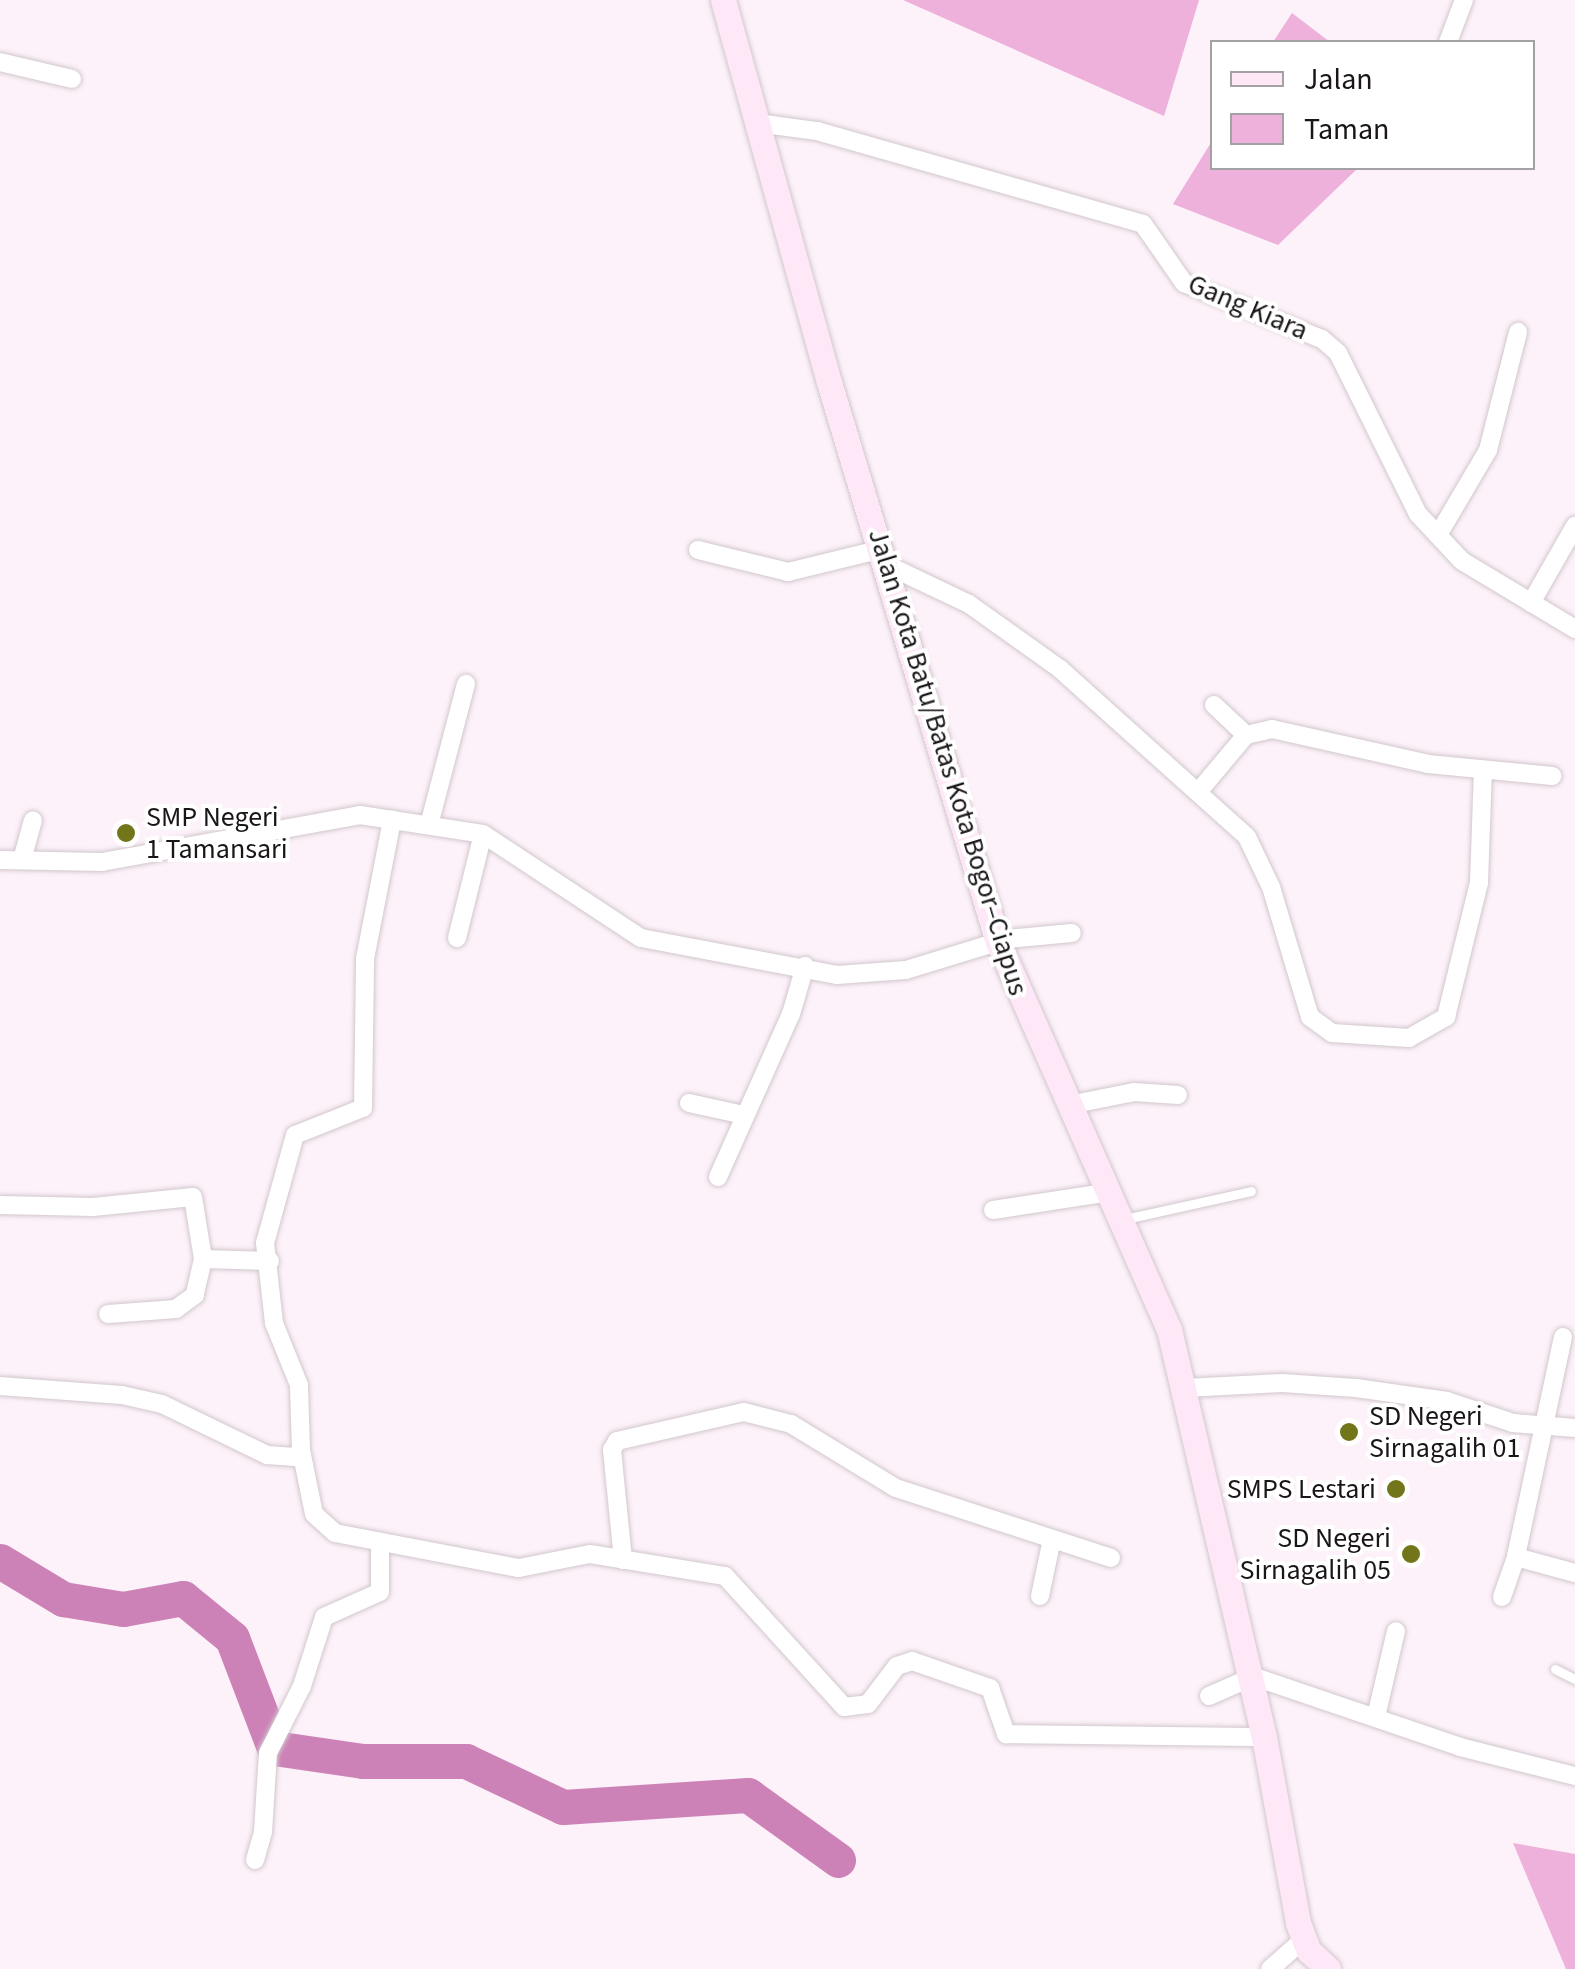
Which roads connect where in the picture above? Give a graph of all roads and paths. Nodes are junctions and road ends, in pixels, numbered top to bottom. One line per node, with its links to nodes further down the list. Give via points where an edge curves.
1 (723, 0): 6 (main road, Jalan Kota Batu/Batas Kota Bogor–Ciapus)
2 (1464, 0): 3 (street)
3 (1449, 40)
4 (0, 62): 5 (street)
5 (72, 80)
6 (758, 123): 9 (street, Gang Kiara, via 817,130 1143,224 1184,283 1322,339 1338,353 1406,498); 11 (main road, Jalan Kota Batu/Batas Kota Bogor–Ciapus)
7 (1518, 332): 9 (street, via 1488,450)
8 (1575, 526): 12 (street)
9 (1438, 534): 12 (street, Gang Kiara, via 1462,561)
10 (698, 550): 11 (street, via 788,572)
11 (885, 557): 19 (street, via 1060,668); 28 (main road, Jalan Kota Batu/Batas Kota Bogor–Ciapus)
12 (1530, 603): 13 (street, Gang Kiara)
13 (1575, 628)
14 (466, 684): 22 (street)
15 (1214, 706): 16 (street)
16 (1246, 736): 17 (street, via 1292,731 1428,764); 19 (street)
17 (1483, 770): 18 (street); 19 (street, via 1482,863 1450,1004 1438,1026 1409,1038 1332,1033 1310,1017 1271,888 1247,836)
18 (1552, 776)
19 (1199, 792)
20 (33, 820): 25 (street)
21 (392, 820): 22 (street); 25 (street, via 314,819 184,851 102,862); 41 (street, via 365,958 363,1108 294,1135 265,1243)
22 (429, 825): 23 (street)
23 (483, 834): 27 (street); 29 (street, via 641,938)
24 (0, 860): 25 (street)
25 (22, 860)
26 (1072, 932): 28 (street)
27 (457, 938)
28 (998, 942): 29 (street, via 869,976); 32 (main road, Jalan Kota Batu/Batas Kota Bogor–Ciapus)
29 (805, 966): 33 (street, via 791,1014)
30 (1178, 1095): 32 (street, via 1134,1092)
31 (689, 1103): 33 (street)
32 (1068, 1105): 36 (main road, Jalan Kota Batu/Batas Kota Bogor–Ciapus)
33 (744, 1115): 34 (street)
34 (718, 1177)
35 (1251, 1191): 39 (lane)
36 (1110, 1192): 38 (street); 39 (main road, Jalan Kota Batu/Batas Kota Bogor–Ciapus)
37 (0, 1206): 40 (street, via 93,1207 182,1194 198,1209)
38 (993, 1210)
39 (1123, 1219): 45 (main road, Jalan Kota Batu/Batas Kota Bogor–Ciapus, via 1169,1329)
40 (203, 1259): 41 (street); 42 (street, via 202,1284 189,1303)
41 (270, 1261): 48 (street, via 274,1323 299,1385)
42 (108, 1314)
43 (1563, 1337): 46 (street)
44 (0, 1386): 48 (street, via 122,1395 162,1404 267,1455 295,1457)
45 (1185, 1388): 46 (street, via 1356,1388 1447,1401); 59 (main road, Jalan Kota Batu/Batas Kota Bogor–Ciapus)
46 (1545, 1427): 47 (street); 51 (street)
47 (1575, 1428)
48 (301, 1450): 50 (street, via 318,1523 335,1534)
49 (1052, 1539): 52 (street); 53 (street, via 896,1488 791,1424 744,1412 617,1440 612,1450); 55 (street)
50 (380, 1542): 53 (street, via 519,1568 580,1554); 65 (street, via 380,1592 324,1617 302,1686 272,1746)
51 (1516, 1557): 54 (street); 56 (street)
52 (1111, 1558)
53 (623, 1560): 63 (street, via 725,1576 844,1707 868,1704 897,1666 912,1661 990,1688 1006,1734)
54 (1575, 1573)
55 (1040, 1596)
56 (1502, 1597)
57 (1396, 1631): 62 (street)
58 (1554, 1669): 60 (lane)
59 (1247, 1677): 61 (street); 62 (street); 63 (main road, Jalan Kota Batu/Batas Kota Bogor–Ciapus)
60 (1575, 1679)
61 (1210, 1696)
62 (1376, 1717): 64 (street)
63 (1264, 1737): 66 (main road, Jalan Kota Batu/Batas Kota Bogor–Ciapus)
64 (1575, 1776)
65 (255, 1860)
66 (1304, 1939): 67 (street); 68 (main road, Jalan Kota Batu/Batas Kota Bogor–Ciapus)
67 (1270, 1969)
68 (1328, 1969)

